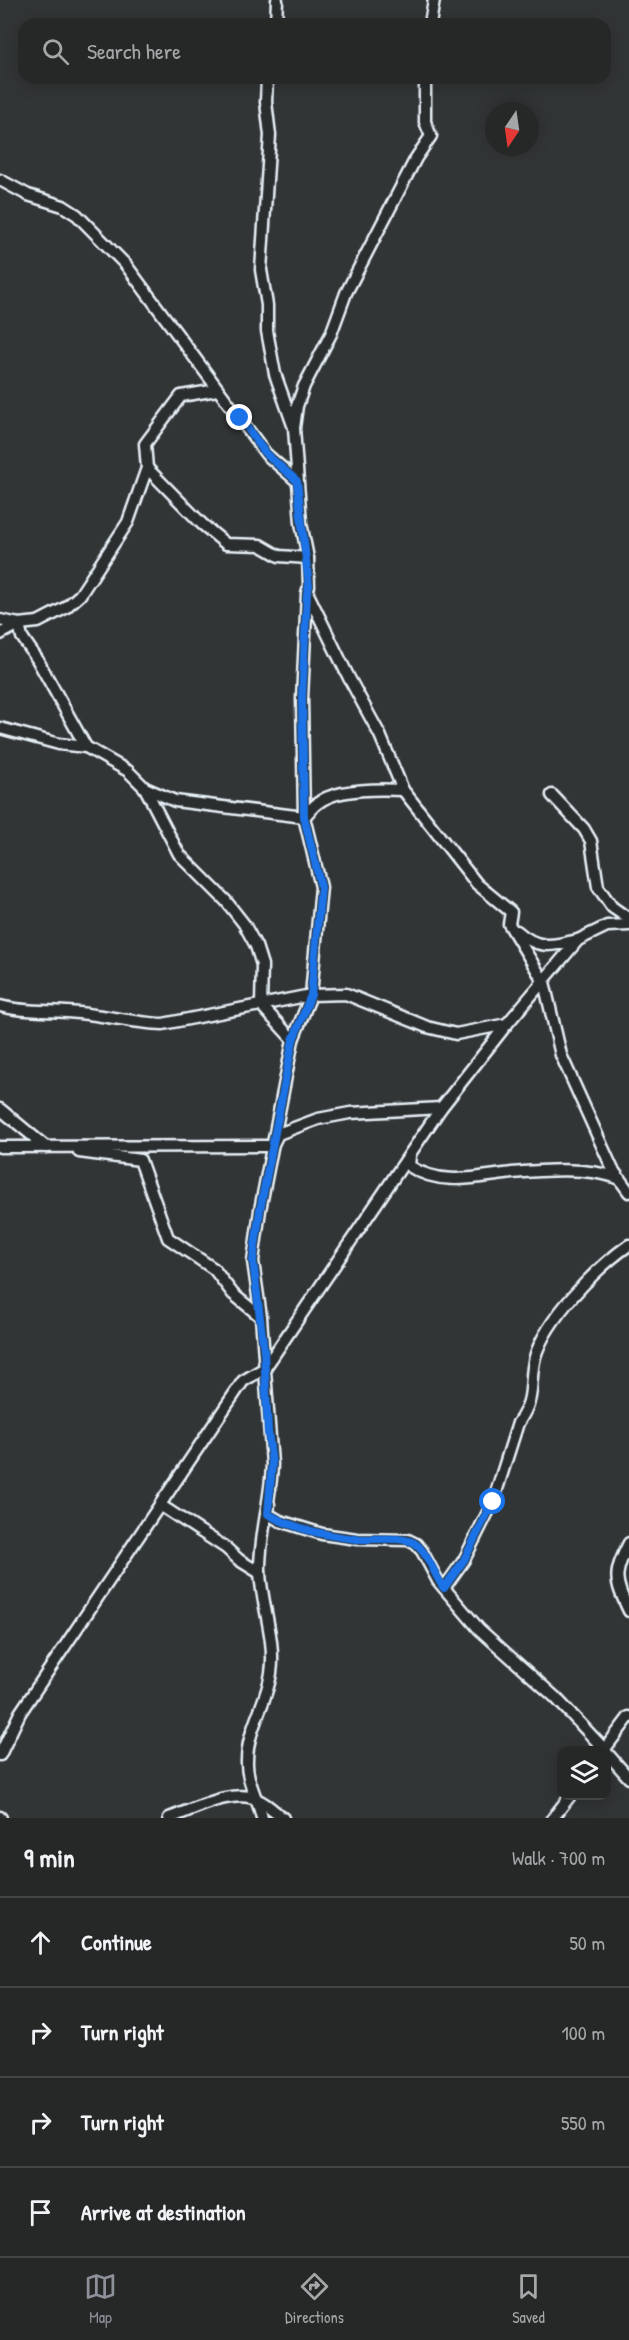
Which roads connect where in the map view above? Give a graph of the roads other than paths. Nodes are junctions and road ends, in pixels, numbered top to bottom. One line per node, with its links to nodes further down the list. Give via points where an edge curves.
1 (277, 0): 3 (street)
2 (434, 0): 4 (street)
3 (276, 18)
4 (430, 18)
5 (267, 84): 9 (street, via 270,135 261,270 275,374)
6 (425, 84): 9 (street, via 425,122 431,136 346,293 331,334 304,386)
7 (0, 180): 8 (street, via 77,215 126,265)
8 (217, 390): 10 (street, via 181,396 145,444); 11 (street, via 266,454)
9 (294, 428): 11 (street)
10 (147, 468): 12 (street, via 226,544 260,545 279,556); 15 (street, via 128,522 80,595 38,622)
11 (297, 481): 12 (street)
12 (308, 558): 13 (street)
13 (307, 593): 20 (street); 22 (street, via 302,699)
14 (0, 620): 15 (street)
15 (19, 624): 16 (street); 18 (street, via 22,637)
16 (0, 634)
17 (0, 728): 18 (street)
18 (86, 747): 19 (street, via 128,771)
19 (145, 788): 22 (street, via 175,801); 29 (street, via 179,854 226,901 256,946 262,965)
20 (404, 790): 22 (street, via 368,789 338,795 319,801); 24 (street, via 477,884 511,912)
21 (552, 795): 23 (street, via 591,842 598,887 612,907)
22 (304, 817): 28 (street, via 321,887)
23 (629, 919)
24 (509, 924): 26 (street, via 528,941 542,945); 27 (street)
25 (629, 925): 26 (street, via 608,926)
26 (578, 940): 27 (street)
27 (544, 982): 31 (street); 39 (street, via 561,1055)
28 (311, 995): 29 (street); 31 (street, via 346,994 427,1027 456,1034); 32 (street)
29 (261, 1005): 30 (street, via 163,1024); 32 (street)
30 (0, 1006)
31 (507, 1024): 33 (street)
32 (293, 1040): 35 (street)
33 (441, 1108): 35 (street, via 350,1113 318,1119 278,1134); 38 (street)
34 (0, 1109): 37 (street)
35 (272, 1146): 37 (street); 42 (street, via 253,1261)
36 (0, 1147): 37 (street)
37 (45, 1147): 42 (street, via 140,1160 168,1238 214,1269 233,1293)
38 (410, 1155): 39 (street, via 409,1166 421,1173 447,1178 598,1171); 43 (street)
39 (618, 1178): 40 (street)
40 (629, 1192)
41 (629, 1245): 48 (street, via 556,1315 539,1345 532,1394 518,1423 493,1502 464,1560)
42 (261, 1317): 43 (street)
43 (265, 1368): 44 (street, via 272,1464); 45 (street, via 243,1381)
44 (269, 1500): 47 (street); 48 (street, via 268,1514 322,1534 408,1540 416,1544)
45 (160, 1505): 47 (street); 53 (street, via 20,1713)
46 (629, 1543): 49 (street, via 617,1566 616,1579)
47 (260, 1574): 56 (street, via 272,1659 271,1675 251,1732 247,1761 249,1779)
48 (444, 1588): 51 (street, via 479,1629 556,1698)
49 (629, 1611)
50 (629, 1717): 52 (street)
51 (600, 1746)
52 (609, 1746)
53 (0, 1755)
54 (611, 1758): 55 (street)
55 (629, 1778)
56 (258, 1799): 58 (street, via 216,1799); 59 (street); 60 (street)
57 (567, 1800): 61 (street)
58 (169, 1818)
59 (262, 1818)
60 (283, 1818)
61 (553, 1818)

